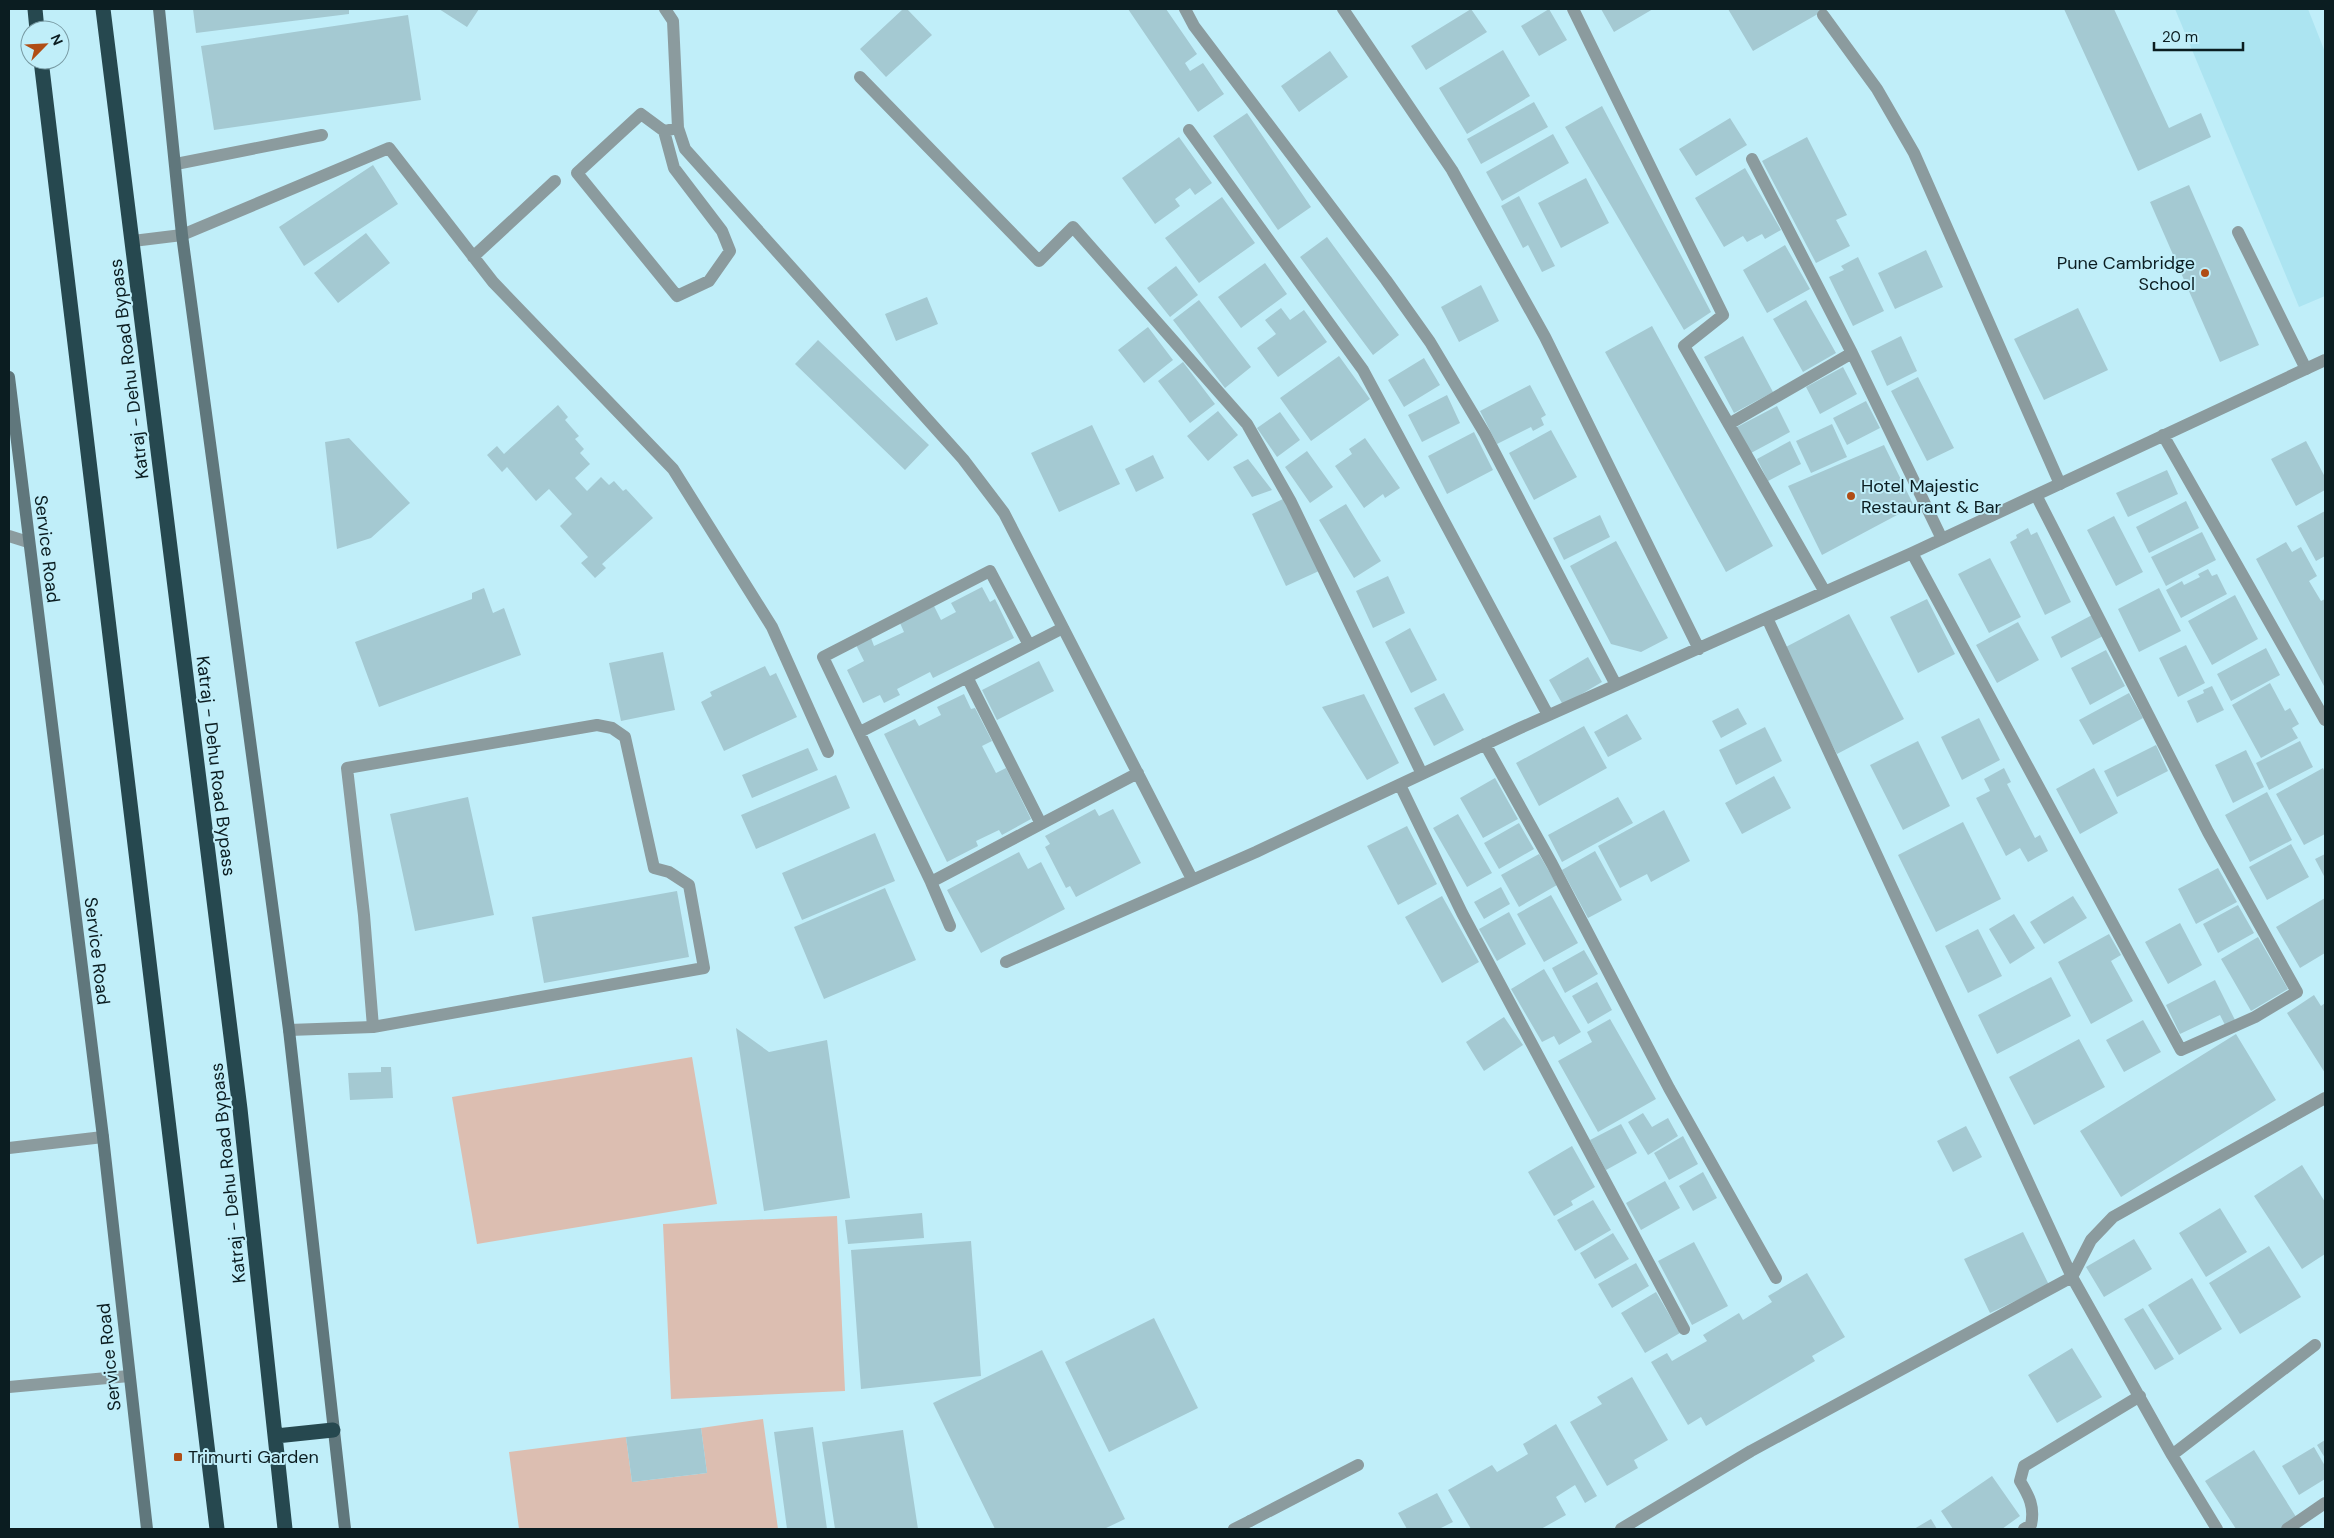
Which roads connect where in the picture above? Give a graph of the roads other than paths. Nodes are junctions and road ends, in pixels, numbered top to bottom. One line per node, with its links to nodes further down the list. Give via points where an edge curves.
1 (103, 9): 19 (highway, Katraj - Dehu Road Bypass)
2 (159, 9): 15 (street)
3 (665, 9): 10 (street, via 673,21)
4 (1185, 9): 39 (street, via 1194,26 1430,342 1485,434)
5 (1343, 9): 37 (street, via 1452,170 1536,320)
6 (1573, 9): 25 (street, via 1723,315 1684,346)
7 (1823, 15): 27 (street, via 1877,89 1914,153)
8 (42, 70): 71 (highway)
9 (860, 77): 46 (street, via 1040,261 1073,227 1247,424 1291,502)
10 (678, 128): 12 (street); 35 (street, via 685,149 963,459 998,505)
11 (1189, 130): 40 (street, via 1362,370)
12 (664, 131): 12 (street, via 641,114 577,173 677,296 708,281 730,251 722,231 674,168)
13 (322, 135): 15 (street)
14 (1752, 159): 21 (street)
15 (176, 164): 18 (street)
16 (555, 181): 20 (street)
17 (2238, 232): 23 (street)
18 (182, 235): 19 (street); 20 (street, via 389,148); 54 (street)
19 (133, 241): 66 (highway, Katraj - Dehu Road Bypass, via 240,1109)
20 (474, 257): 44 (street, via 493,282 673,469 772,627)
21 (1852, 353): 25 (street); 30 (street)
22 (2325, 360): 23 (street)
23 (2306, 369): 26 (street)
24 (9, 377): 31 (street, Service Road)
25 (1729, 424): 33 (street)
26 (2163, 435): 27 (street); 41 (street)
27 (2060, 484): 28 (street)
28 (2036, 495): 30 (street); 32 (street, via 2208,832 2297,992 2255,1017 2181,1050)
29 (9, 536): 31 (street)
30 (1942, 539): 32 (street)
31 (28, 542): 56 (street, Service Road)
32 (1912, 553): 33 (street)
33 (1825, 592): 34 (street)
34 (1767, 618): 37 (street); 58 (street)
35 (1063, 628): 36 (street); 45 (street)
36 (1029, 645): 38 (street); 42 (street, via 990,571 823,657)
37 (1699, 648): 39 (street)
38 (967, 677): 42 (street); 48 (street)
39 (1616, 685): 40 (street)
40 (1548, 715): 43 (street)
41 (2325, 720)
42 (860, 732): 50 (street)
43 (1485, 744): 46 (street); 59 (street, via 1669,1088)
44 (828, 752)
45 (1138, 773): 48 (street); 49 (street)
46 (1422, 774): 47 (street)
47 (1400, 785): 49 (street); 60 (street, via 1462,913)
48 (1041, 824): 50 (street)
49 (1192, 879): 52 (street)
50 (931, 882): 51 (street)
51 (950, 926)
52 (1006, 962)
53 (373, 1026): 53 (street, via 704,968 689,885 669,872 654,868 625,738 612,728 597,725 347,768); 54 (street)
54 (289, 1030): 65 (street)
55 (2325, 1098): 58 (street, via 2114,1217 2091,1240)
56 (103, 1138): 57 (street); 62 (street, Service Road)
57 (9, 1148)
58 (2072, 1277): 64 (street); 75 (street, via 1751,1451)
59 (1776, 1278)
60 (1684, 1329)
61 (2315, 1345): 67 (street)
62 (129, 1376): 63 (street); 70 (street, Service Road)
63 (9, 1387)
64 (2140, 1396): 67 (street); 76 (street, via 2024,1466 2020,1481 2031,1499 2034,1513 2031,1525)
65 (333, 1430): 66 (highway); 73 (street)
66 (276, 1436): 72 (highway, Katraj - Dehu Road Bypass)
67 (2172, 1456): 77 (street)
68 (1358, 1465): 74 (street)
69 (2325, 1503): 78 (street)
70 (147, 1529)
71 (218, 1529)
72 (285, 1529)
73 (345, 1529)
74 (1234, 1529)
75 (1621, 1529)
76 (2024, 1529)
77 (2218, 1529)
78 (2287, 1529)

